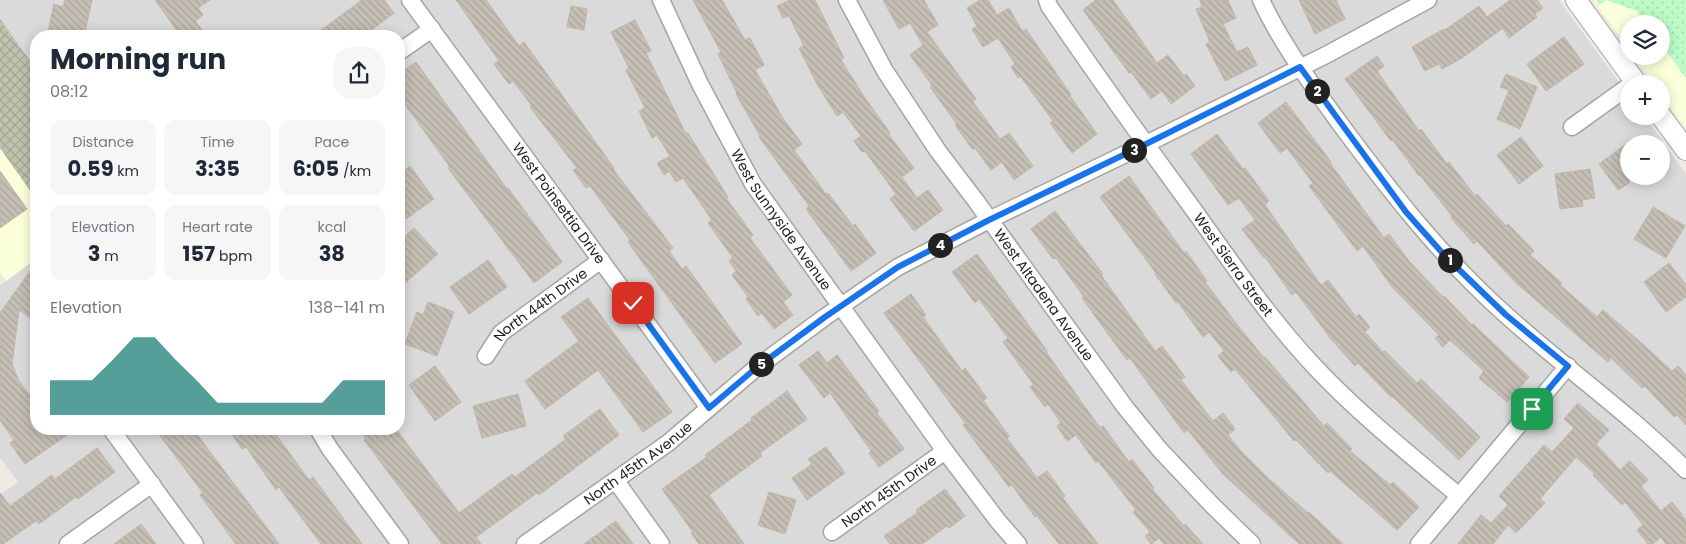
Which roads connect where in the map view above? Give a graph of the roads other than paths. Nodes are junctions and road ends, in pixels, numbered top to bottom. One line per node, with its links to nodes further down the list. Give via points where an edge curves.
1 (410, 0): 8 (street, West Poinsettia Drive)
2 (661, 0): 19 (street, West Sunnyside Avenue, via 700,84 753,184)
3 (847, 0): 17 (street, West Altadena Avenue, via 901,96)
4 (1048, 0): 15 (street, West Sierra Street, via 1049,6)
5 (1261, 0): 10 (street)
6 (1428, 0): 10 (street, North 45th Avenue)
7 (1576, 0): 11 (street)
8 (432, 29): 9 (street); 18 (street, West Poinsettia Drive)
9 (405, 48)
10 (1300, 67): 15 (street, North 45th Avenue); 21 (street, via 1406,212 1445,256 1506,315)
11 (1627, 75)
12 (1620, 93): 14 (street)
13 (1668, 125): 16 (street)
14 (1572, 127)
15 (1146, 144): 17 (street, North 45th Avenue); 29 (street, West Sierra Street, via 1261,302 1314,366 1362,413)
16 (1686, 150)
17 (989, 220): 19 (street, North 45th Avenue, via 898,267); 37 (street, West Altadena Avenue, via 1104,379 1160,450)
18 (601, 260): 20 (street, North 44th Drive, via 501,333); 22 (street, West Poinsettia Drive)
19 (841, 305): 22 (street, North 45th Avenue, via 756,368); 25 (street, West Sunnyside Avenue)
20 (486, 356)
21 (1568, 366): 26 (street); 29 (street)
22 (709, 408): 27 (street, North 45th Avenue)
23 (115, 435): 28 (street)
24 (322, 435): 33 (street)
25 (945, 451): 30 (street, North 45th Drive); 36 (street, West Sunnyside Avenue)
26 (1686, 470)
27 (616, 481): 34 (street, North 45th Avenue); 35 (street)
28 (152, 484): 31 (street); 32 (street)
29 (1458, 496): 38 (street)
30 (832, 532)
31 (68, 544)
32 (196, 544)
33 (400, 544)
34 (525, 544)
35 (661, 544)
36 (1018, 544)
37 (1252, 544)
38 (1419, 544)

